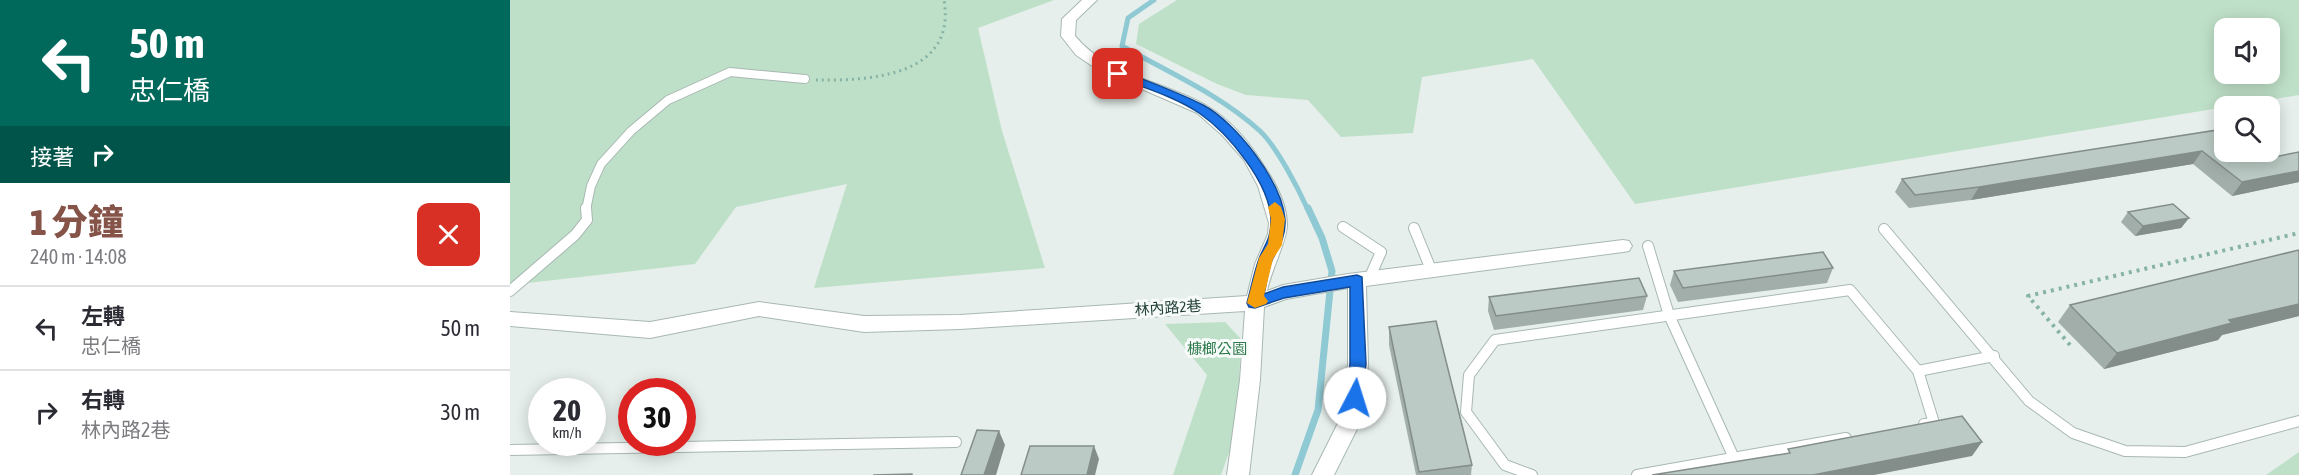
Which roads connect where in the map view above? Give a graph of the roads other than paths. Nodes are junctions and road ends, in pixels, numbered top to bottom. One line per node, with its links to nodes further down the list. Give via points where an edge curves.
1 (1087, 2): 11 (street, via 1066,22 1065,33 1076,50 1118,74 1201,108 1248,154 1272,194 1278,219 1275,245 1266,258)
2 (805, 79): 10 (lane, via 730,72 668,100 631,131 601,164 591,186 587,220)
3 (1343, 227): 9 (lane, via 1382,252)
4 (1414, 228): 8 (lane)
5 (1884, 229): 14 (lane)
6 (1623, 246): 8 (street, 林內路2巷)
7 (1648, 246): 12 (lane)
8 (1432, 272): 9 (street, 林內路2巷)
9 (1358, 280): 11 (street, 林內路2巷, via 1283,292); 23 (street, via 1358,364 1353,415)
10 (510, 291)
11 (1255, 303): 13 (street, 林內路2巷, via 960,322 864,324 759,309 650,330); 22 (street)
12 (1669, 315): 15 (lane, via 1850,290); 21 (lane); 24 (lane, via 1495,340 1469,375 1466,412 1504,465)
13 (510, 319)
14 (1994, 356): 15 (lane); 16 (lane, via 2029,401 2073,433 2125,451 2185,452)
15 (1918, 371): 17 (lane, via 1934,423)
16 (2299, 421)
17 (1910, 427)
18 (1863, 435): 21 (lane)
19 (956, 442): 20 (lane)
20 (510, 450)
21 (1734, 458): 25 (lane)
22 (1238, 475)
23 (1323, 475)
24 (1532, 475)
25 (1637, 475)

